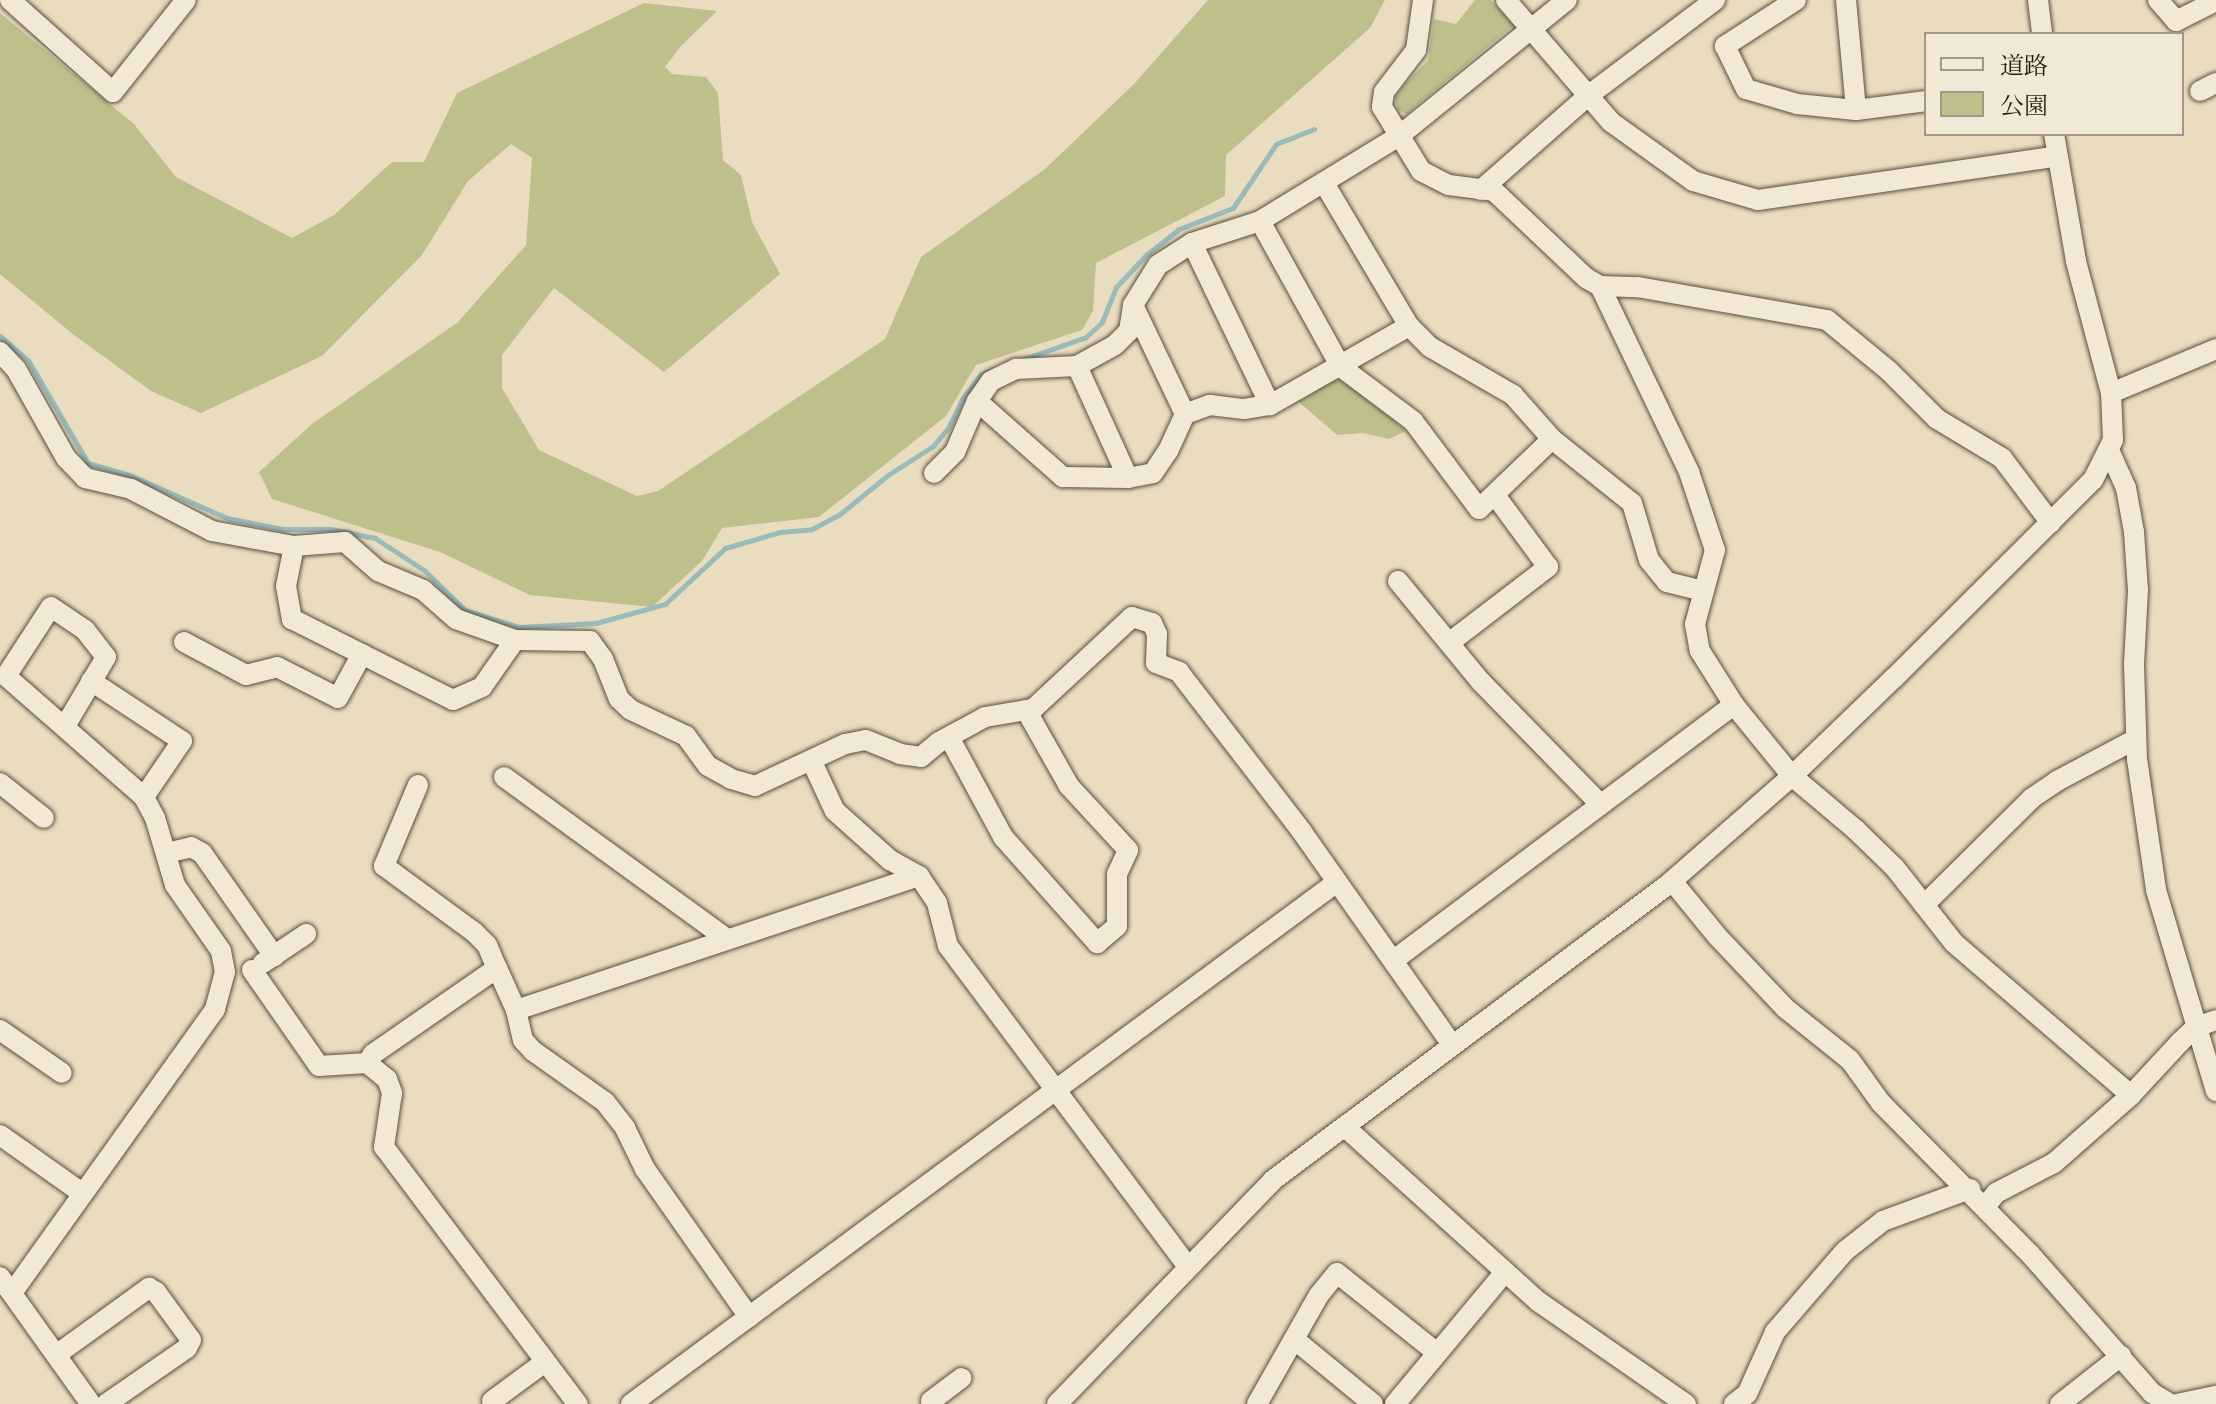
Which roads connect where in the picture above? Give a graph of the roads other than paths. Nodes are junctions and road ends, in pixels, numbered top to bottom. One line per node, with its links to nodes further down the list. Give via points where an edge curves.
1 (10, 0): 2 (street, via 113,92)
2 (186, 0)
3 (1423, 0): 17 (street, via 1416,50 1384,92 1382,107)
4 (1506, 0): 12 (street)
5 (1567, 0): 12 (street)
6 (1715, 0): 14 (street)
7 (1795, 0): 16 (street, via 1725,46 1746,89 1797,104)
8 (1846, 0): 16 (street)
9 (2038, 0): 13 (street)
10 (2158, 0): 11 (street, via 2176,21)
11 (2214, 8)
12 (1530, 28): 14 (street); 17 (street)
13 (2042, 32)
14 (1589, 95): 19 (street, via 1611,122 1693,181 1758,200); 21 (street)
15 (1924, 101): 16 (street)
16 (1856, 110)
17 (1399, 136): 20 (street); 21 (street, via 1421,171 1449,185)
18 (2054, 136): 19 (street)
19 (2058, 156): 31 (street, via 2076,261)
20 (1324, 183): 22 (street); 26 (street)
21 (1481, 190): 24 (street, via 1494,191)
22 (1260, 221): 23 (street); 30 (street)
23 (1192, 243): 25 (street, via 1158,265); 33 (street)
24 (1600, 286): 40 (street, via 1638,287 1827,320 1937,419 2002,458); 43 (street, via 1682,457 1711,537 1715,550)
25 (1133, 305): 29 (street, via 1129,331); 34 (street)
26 (1409, 326): 30 (street); 35 (street, via 1430,347 1513,395)
27 (2216, 349): 31 (street)
28 (0, 352): 41 (street, via 16,369 66,458 85,478 131,489 212,531)
29 (1077, 366): 32 (street, via 1016,369 991,381); 38 (street)
30 (1341, 367): 33 (street); 39 (street, via 1413,421 1479,509)
31 (2111, 393): 36 (street)
32 (977, 401): 37 (street, via 955,452); 38 (street, via 1063,477)
33 (1270, 405): 34 (street, via 1210,405)
34 (1185, 414): 38 (street, via 1153,473)
35 (1552, 439): 39 (street); 43 (street, via 1632,503 1649,560 1667,582)
36 (2109, 450): 40 (street, via 2093,480); 53 (street, via 2126,488 2134,532)
37 (934, 473)
38 (1128, 478)
39 (1495, 495): 46 (street, via 1548,567)
40 (2051, 523): 55 (street)
41 (294, 546): 44 (street, via 345,542 378,571 423,590 456,619); 47 (street, via 286,586 292,619)
42 (1398, 581): 46 (street)
43 (1702, 591): 49 (street, via 1695,624 1700,651)
44 (515, 640): 47 (street, via 482,687 453,700); 54 (street, via 590,641 619,699 686,736 708,766 731,779 755,786)
45 (184, 642): 47 (street, via 246,675 277,667 338,698)
46 (1449, 643): 60 (street)
47 (362, 654)
48 (91, 681): 51 (street); 51 (street, via 106,657 85,630 51,607 6,676); 59 (street, via 182,741)
49 (1734, 705): 55 (street); 60 (street)
50 (1026, 710): 52 (street, via 985,717); 52 (street, via 1069,786 1128,850 1117,874 1117,926 1097,943 1003,837); 65 (street, via 1132,617 1152,623 1156,663 1179,672)
51 (65, 726): 59 (street)
52 (949, 737): 54 (street, via 921,757 866,740 845,744)
53 (2136, 739): 66 (street, via 2032,798); 76 (street, via 2161,914)
54 (812, 762): 63 (street, via 835,811 890,860)
55 (1792, 776): 64 (street); 66 (street, via 1895,868)
56 (504, 777): 68 (street)
57 (0, 783): 61 (street)
58 (418, 785): 71 (street, via 384,866 474,932)
59 (144, 797): 62 (street)
60 (1600, 804): 70 (street)
61 (44, 818)
62 (166, 853): 69 (street, via 191,847 202,853); 73 (street, via 175,885 221,951)
63 (919, 876): 68 (street); 81 (street, via 937,903 948,946)
64 (1672, 881): 78 (street); 86 (street, via 1785,1008 1850,1060 1881,1103)
65 (1337, 882): 70 (street); 81 (street)
66 (1924, 905): 83 (street, via 1985,972)
67 (306, 934): 69 (street)
68 (726, 938): 74 (street)
69 (274, 956): 72 (street)
70 (1394, 960): 78 (street)
71 (497, 968): 74 (street); 79 (street)
72 (252, 970): 73 (street); 79 (street, via 319,1066)
73 (225, 972): 87 (street, via 215,1009)
74 (516, 1010): 92 (street, via 523,1040 533,1051 605,1102 625,1128 645,1169)
75 (2216, 1020): 76 (street)
76 (2196, 1027): 82 (street); 83 (street)
77 (0, 1030): 80 (street)
78 (1452, 1045): 84 (street)
79 (367, 1063): 97 (street, via 387,1079 392,1093 384,1147)
80 (62, 1073)
81 (1056, 1086): 89 (street); 92 (street)
82 (2216, 1091)
83 (2131, 1095): 88 (street, via 2054,1163 1996,1193)
84 (1345, 1127): 89 (street, via 1273,1180); 90 (street)
85 (0, 1135): 87 (street)
86 (1970, 1189): 88 (street); 111 (street, via 1883,1221 1845,1251 1775,1332 1747,1394)
87 (82, 1193): 91 (street)
88 (1985, 1207): 96 (street)
89 (1188, 1267): 106 (street)
90 (1505, 1272): 94 (street); 110 (street, via 1562,1319)
91 (6, 1285): 95 (street)
92 (749, 1317): 104 (street)
93 (1294, 1339): 94 (street, via 1337,1273); 107 (street); 108 (street)
94 (1436, 1352): 109 (street)
95 (56, 1355): 101 (street); 102 (street, via 149,1288 156,1292 191,1340)
96 (2121, 1356): 112 (street); 113 (street, via 2159,1401)
97 (545, 1362): 100 (street); 103 (street)
98 (961, 1378): 105 (street, via 931,1401)
99 (2216, 1396): 114 (street)
100 (492, 1401)
101 (91, 1404)
102 (106, 1404)
103 (578, 1404)
104 (631, 1404)
105 (934, 1404)
106 (1057, 1404)
107 (1257, 1404)
108 (1373, 1404)
109 (1395, 1404)
110 (1686, 1404)
111 (1734, 1404)
112 (2060, 1404)
113 (2170, 1404)
114 (2177, 1404)

